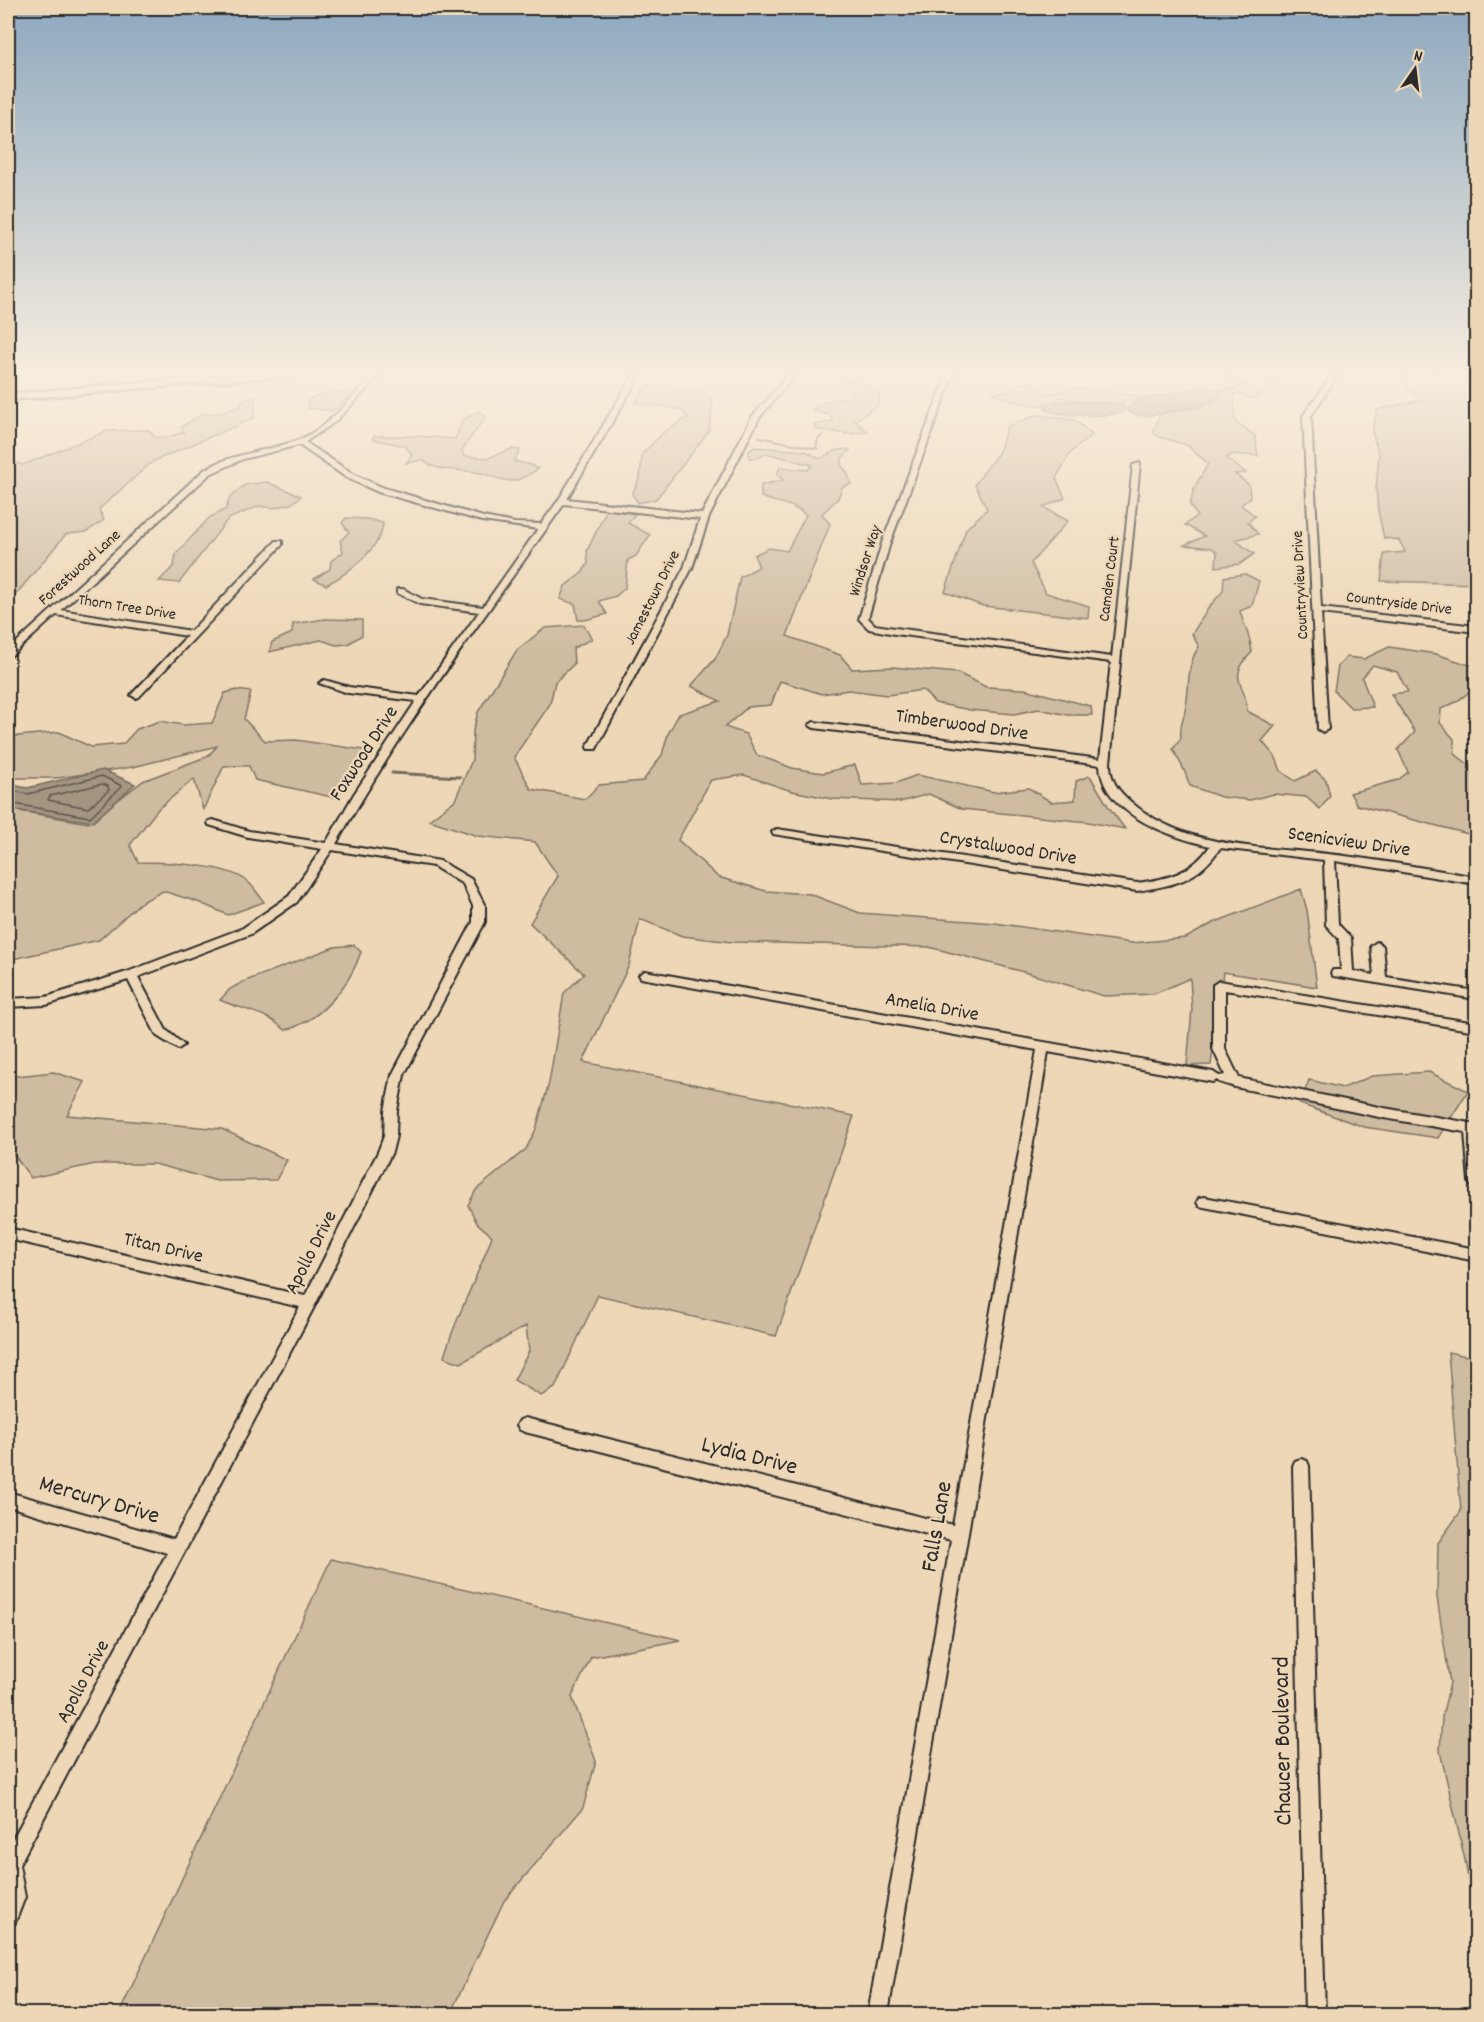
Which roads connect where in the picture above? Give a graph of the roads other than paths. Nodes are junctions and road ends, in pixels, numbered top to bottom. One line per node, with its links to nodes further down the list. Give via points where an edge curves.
1 (215, 466): 15 (street, Forestwood Lane)
2 (336, 466): 10 (street, via 381,490 482,519)
3 (583, 466): 8 (street, Foxwood Drive)
4 (731, 466): 9 (street, Jamestown Drive)
5 (915, 466): 19 (street, Windsor Way, via 863,619 872,627 896,631)
6 (1137, 466): 19 (street, Camden Court)
7 (1310, 466): 14 (street, Countryview Drive)
8 (562, 501): 9 (street); 10 (street, Foxwood Drive)
9 (705, 517): 25 (street, Jamestown Drive, via 688,568)
10 (543, 527): 13 (street, Foxwood Drive)
11 (279, 543): 17 (street)
12 (400, 591): 13 (street, via 420,602)
13 (485, 610): 22 (street, Foxwood Drive)
14 (1318, 610): 16 (street, Countryside Drive); 24 (street, Countryview Drive)
15 (54, 612): 17 (street, Thorn Tree Drive); 18 (street, Forestwood Lane)
16 (1476, 628)
17 (194, 634): 21 (street)
18 (8, 654)
19 (1115, 660): 26 (street, Camden Court)
20 (324, 683): 22 (street, via 348,690)
21 (136, 695)
22 (422, 699): 30 (street, Foxwood Drive)
23 (814, 725): 26 (street, Timberwood Drive)
24 (1323, 729)
25 (592, 747)
26 (1105, 763): 29 (street, Scenicview Drive, via 1109,784 1131,810 1170,831)
27 (213, 823): 30 (street, Apollo Drive, via 248,834)
28 (777, 832): 29 (street, Crystalwood Drive, via 1137,887 1178,880 1207,862)
29 (1217, 844): 31 (street, Scenicview Drive)
30 (330, 845): 34 (street, Foxwood Drive, via 293,899 275,913 247,931); 48 (street, Apollo Drive, via 436,863 468,882 479,906 479,922 398,1075 385,1152)
31 (1329, 857): 32 (street, Scenicview Drive); 36 (street, via 1332,925 1345,938 1342,974)
32 (1476, 880)
33 (1377, 946): 36 (street)
34 (131, 975): 38 (street, Foxwood Drive, via 46,1001); 40 (street, via 161,1033)
35 (645, 975): 41 (street, Amelia Drive)
36 (1380, 980): 37 (street)
37 (1476, 995)
38 (8, 1003)
39 (1476, 1026): 42 (street, via 1219,985)
40 (178, 1045)
41 (1043, 1048): 42 (street, Amelia Drive); 52 (street, Falls Lane)
42 (1223, 1079): 43 (street, Amelia Drive)
43 (1474, 1128): 44 (street)
44 (1476, 1182)
45 (1204, 1202): 47 (street)
46 (8, 1233): 48 (street, Titan Drive)
47 (1476, 1255)
48 (309, 1303): 53 (street, Apollo Drive)
49 (525, 1425): 52 (street, Lydia Drive)
50 (1301, 1466): 57 (street, Chaucer Boulevard)
51 (8, 1499): 53 (street, Mercury Drive)
52 (961, 1535): 56 (street, Falls Lane)
53 (178, 1548): 54 (street, Apollo Drive)
54 (8, 1864): 55 (street, via 15,1897)
55 (8, 1916)
56 (878, 2014)
57 (1316, 2014)

